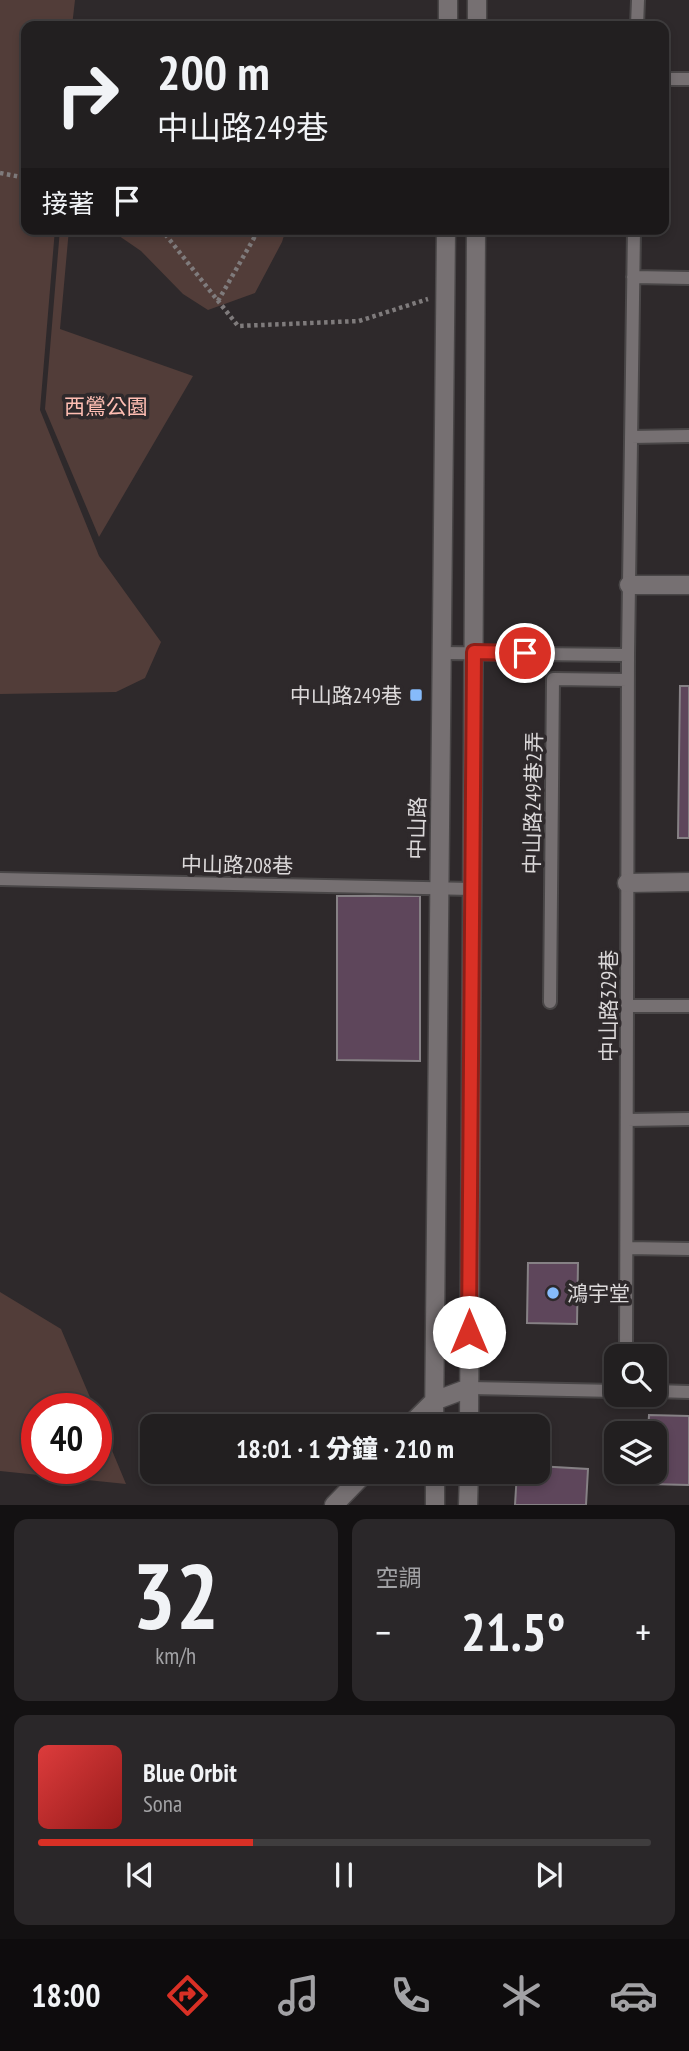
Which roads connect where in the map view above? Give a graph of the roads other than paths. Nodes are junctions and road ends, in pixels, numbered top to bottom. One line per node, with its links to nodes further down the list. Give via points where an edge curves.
1 (448, 0): 4 (street)
2 (477, 0): 5 (street)
3 (638, 0): 6 (lane)
4 (448, 21)
5 (477, 21)
6 (637, 21)
7 (669, 79): 8 (lane)
8 (689, 79)
9 (446, 235): 19 (street, 中山路)
10 (476, 235): 18 (street)
11 (634, 235): 12 (lane)
12 (634, 277): 13 (lane); 15 (lane)
13 (689, 278)
14 (689, 436): 15 (lane)
15 (631, 437): 16 (lane)
16 (629, 585): 17 (street); 20 (lane)
17 (689, 585)
18 (474, 652): 19 (lane); 20 (lane); 26 (street)
19 (442, 653): 25 (street, 中山路)
20 (628, 655): 21 (lane, 中山路329巷)
21 (628, 680): 24 (lane, 中山路329巷); 27 (lane, 中山路249巷2弄, via 553,679)
22 (0, 879): 25 (lane, 中山路208巷)
23 (689, 882): 24 (street)
24 (627, 883): 28 (lane, 中山路329巷)
25 (439, 889): 26 (lane, 中山路208巷); 39 (street, 中山路)
26 (472, 889): 35 (street)
27 (550, 1002)
28 (627, 1006): 29 (lane); 31 (lane, 中山路329巷)
29 (689, 1006)
30 (689, 1119): 31 (lane)
31 (627, 1120): 32 (lane, 中山路329巷)
32 (626, 1248): 33 (lane); 34 (lane, 中山路329巷)
33 (689, 1249)
34 (626, 1344)
35 (469, 1388): 36 (lane); 39 (street); 42 (street)
36 (604, 1391)
37 (667, 1391): 38 (lane)
38 (689, 1392)
39 (434, 1401): 40 (street); 41 (street, 中山路)
40 (421, 1414)
41 (434, 1414)
42 (469, 1414)
43 (354, 1484): 45 (street)
44 (435, 1484): 46 (street)
45 (334, 1505)
46 (435, 1505)

